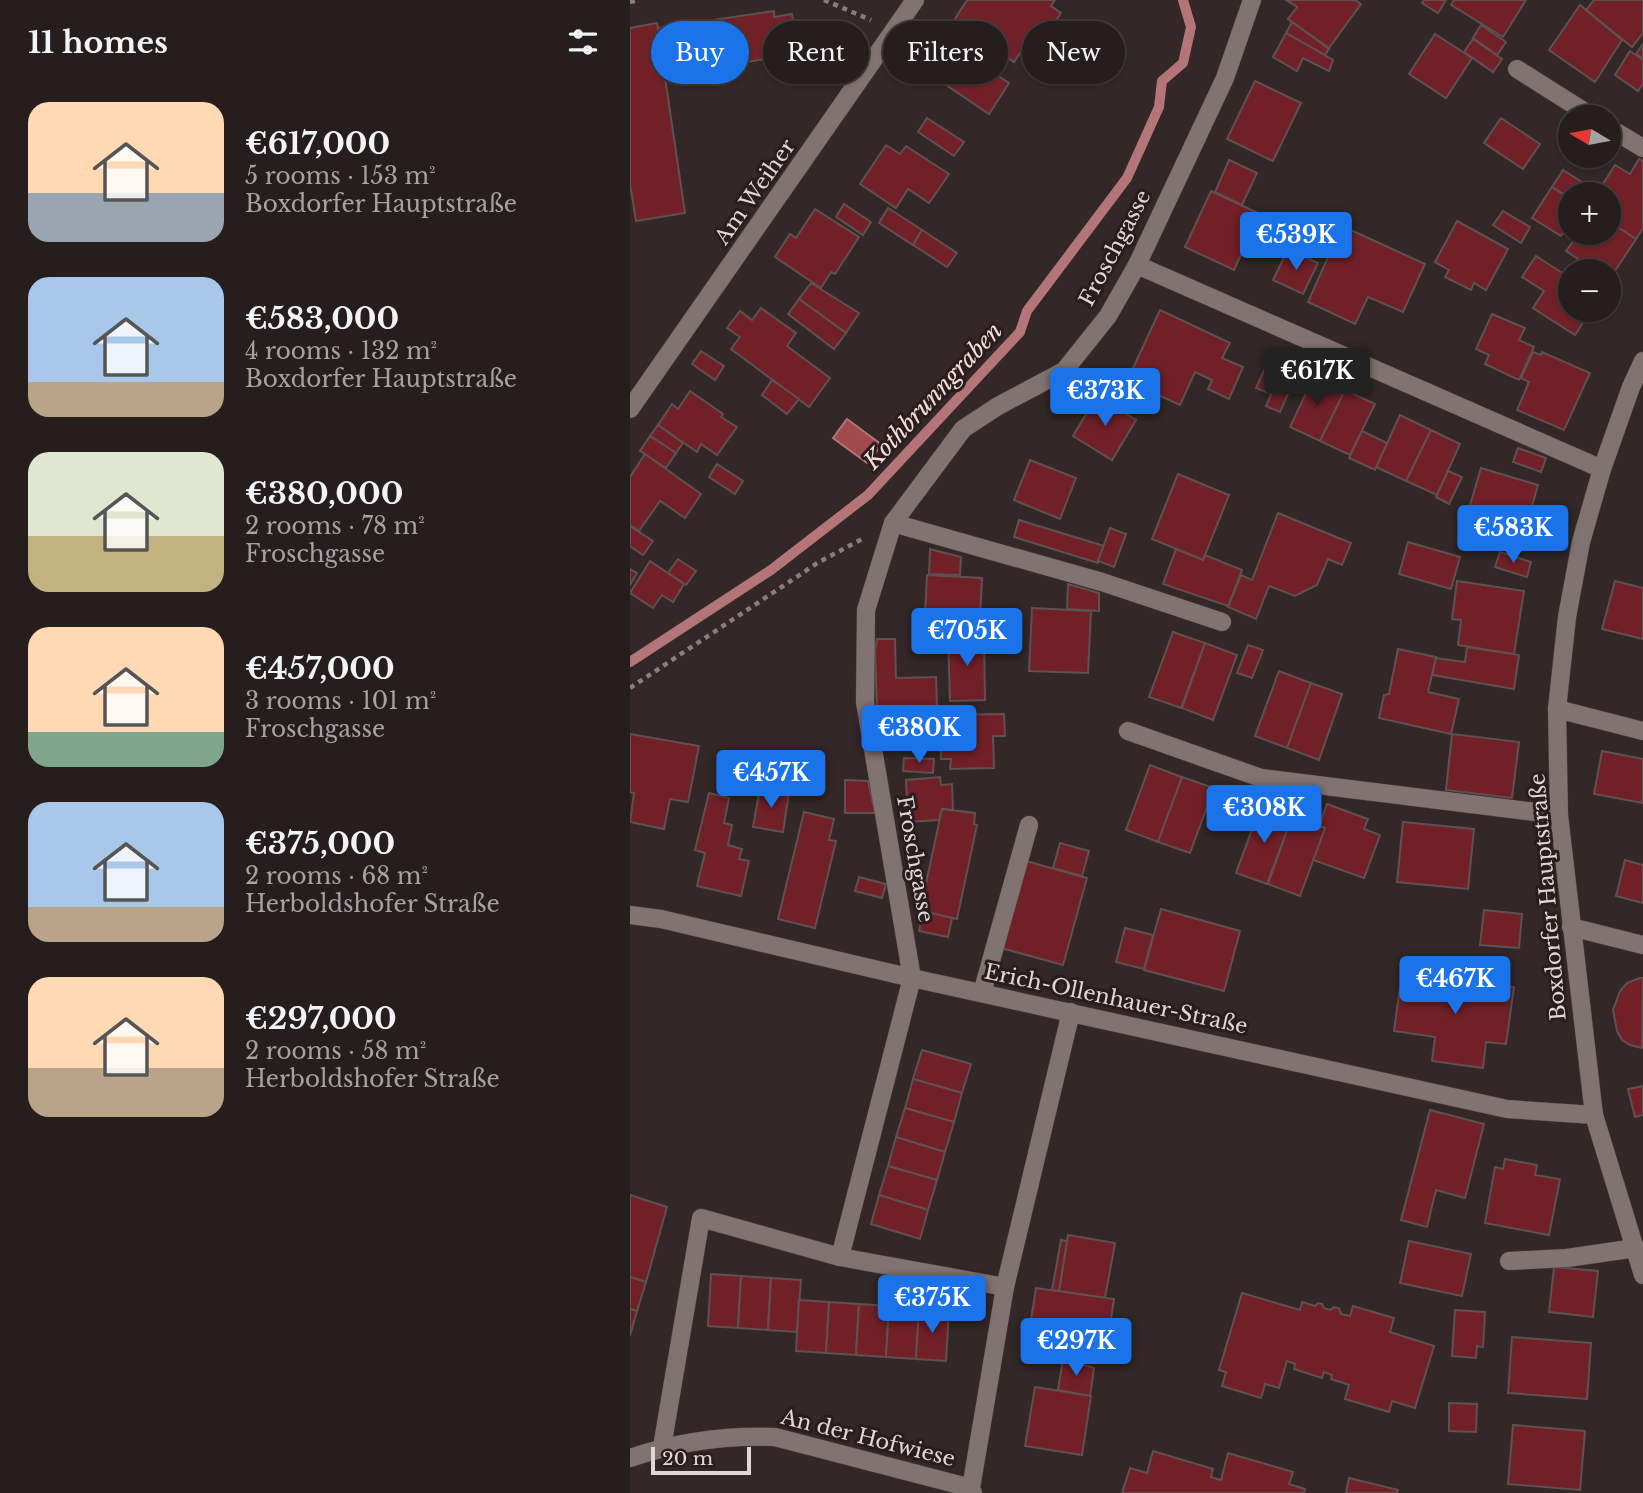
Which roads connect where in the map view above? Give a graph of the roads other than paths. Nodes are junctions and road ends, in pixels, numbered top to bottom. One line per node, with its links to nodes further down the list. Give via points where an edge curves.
1 (915, 0): 9 (street, Am Weiher)
2 (1252, 0): 7 (street, Froschgasse, via 1224,78)
3 (1517, 69): 4 (street)
4 (1574, 105)
5 (1621, 135): 6 (street)
6 (1643, 148)
7 (1137, 265): 10 (street); 11 (street, Froschgasse, via 1108,316 1064,372 963,429)
8 (1643, 361): 10 (street, Boxdorfer Hauptstraße)
9 (632, 398)
10 (1602, 469): 13 (street, Boxdorfer Hauptstraße, via 1581,542)
11 (892, 523): 12 (street, via 1102,582); 21 (street, Froschgasse, via 866,610 865,702)
12 (1222, 622)
13 (1557, 709): 15 (street); 16 (street, Boxdorfer Hauptstraße)
14 (1128, 731): 16 (street, via 1261,778)
15 (1643, 732)
16 (1559, 815): 19 (street, Boxdorfer Hauptstraße)
17 (1029, 825): 22 (street)
18 (630, 915): 21 (street, Erich-Ollenhauer-Straße)
19 (1571, 927): 20 (street); 24 (street, Boxdorfer Hauptstraße)
20 (1643, 945)
21 (912, 978): 22 (street, Erich-Ollenhauer-Straße); 26 (street)
22 (982, 992): 23 (street, Erich-Ollenhauer-Straße)
23 (1071, 1012): 24 (street, Erich-Ollenhauer-Straße, via 1507,1109); 29 (street)
24 (1594, 1115): 25 (street, Boxdorfer Hauptstraße)
25 (1636, 1248): 27 (street); 28 (street, Boxdorfer Hauptstraße)
26 (840, 1257): 29 (street); 30 (street, via 701,1217)
27 (1509, 1261)
28 (1643, 1275)
29 (1005, 1287): 32 (street)
30 (662, 1447): 31 (street, An der Hofwiese); 32 (street, An der Hofwiese, via 775,1437)
31 (630, 1458)
32 (972, 1490)

